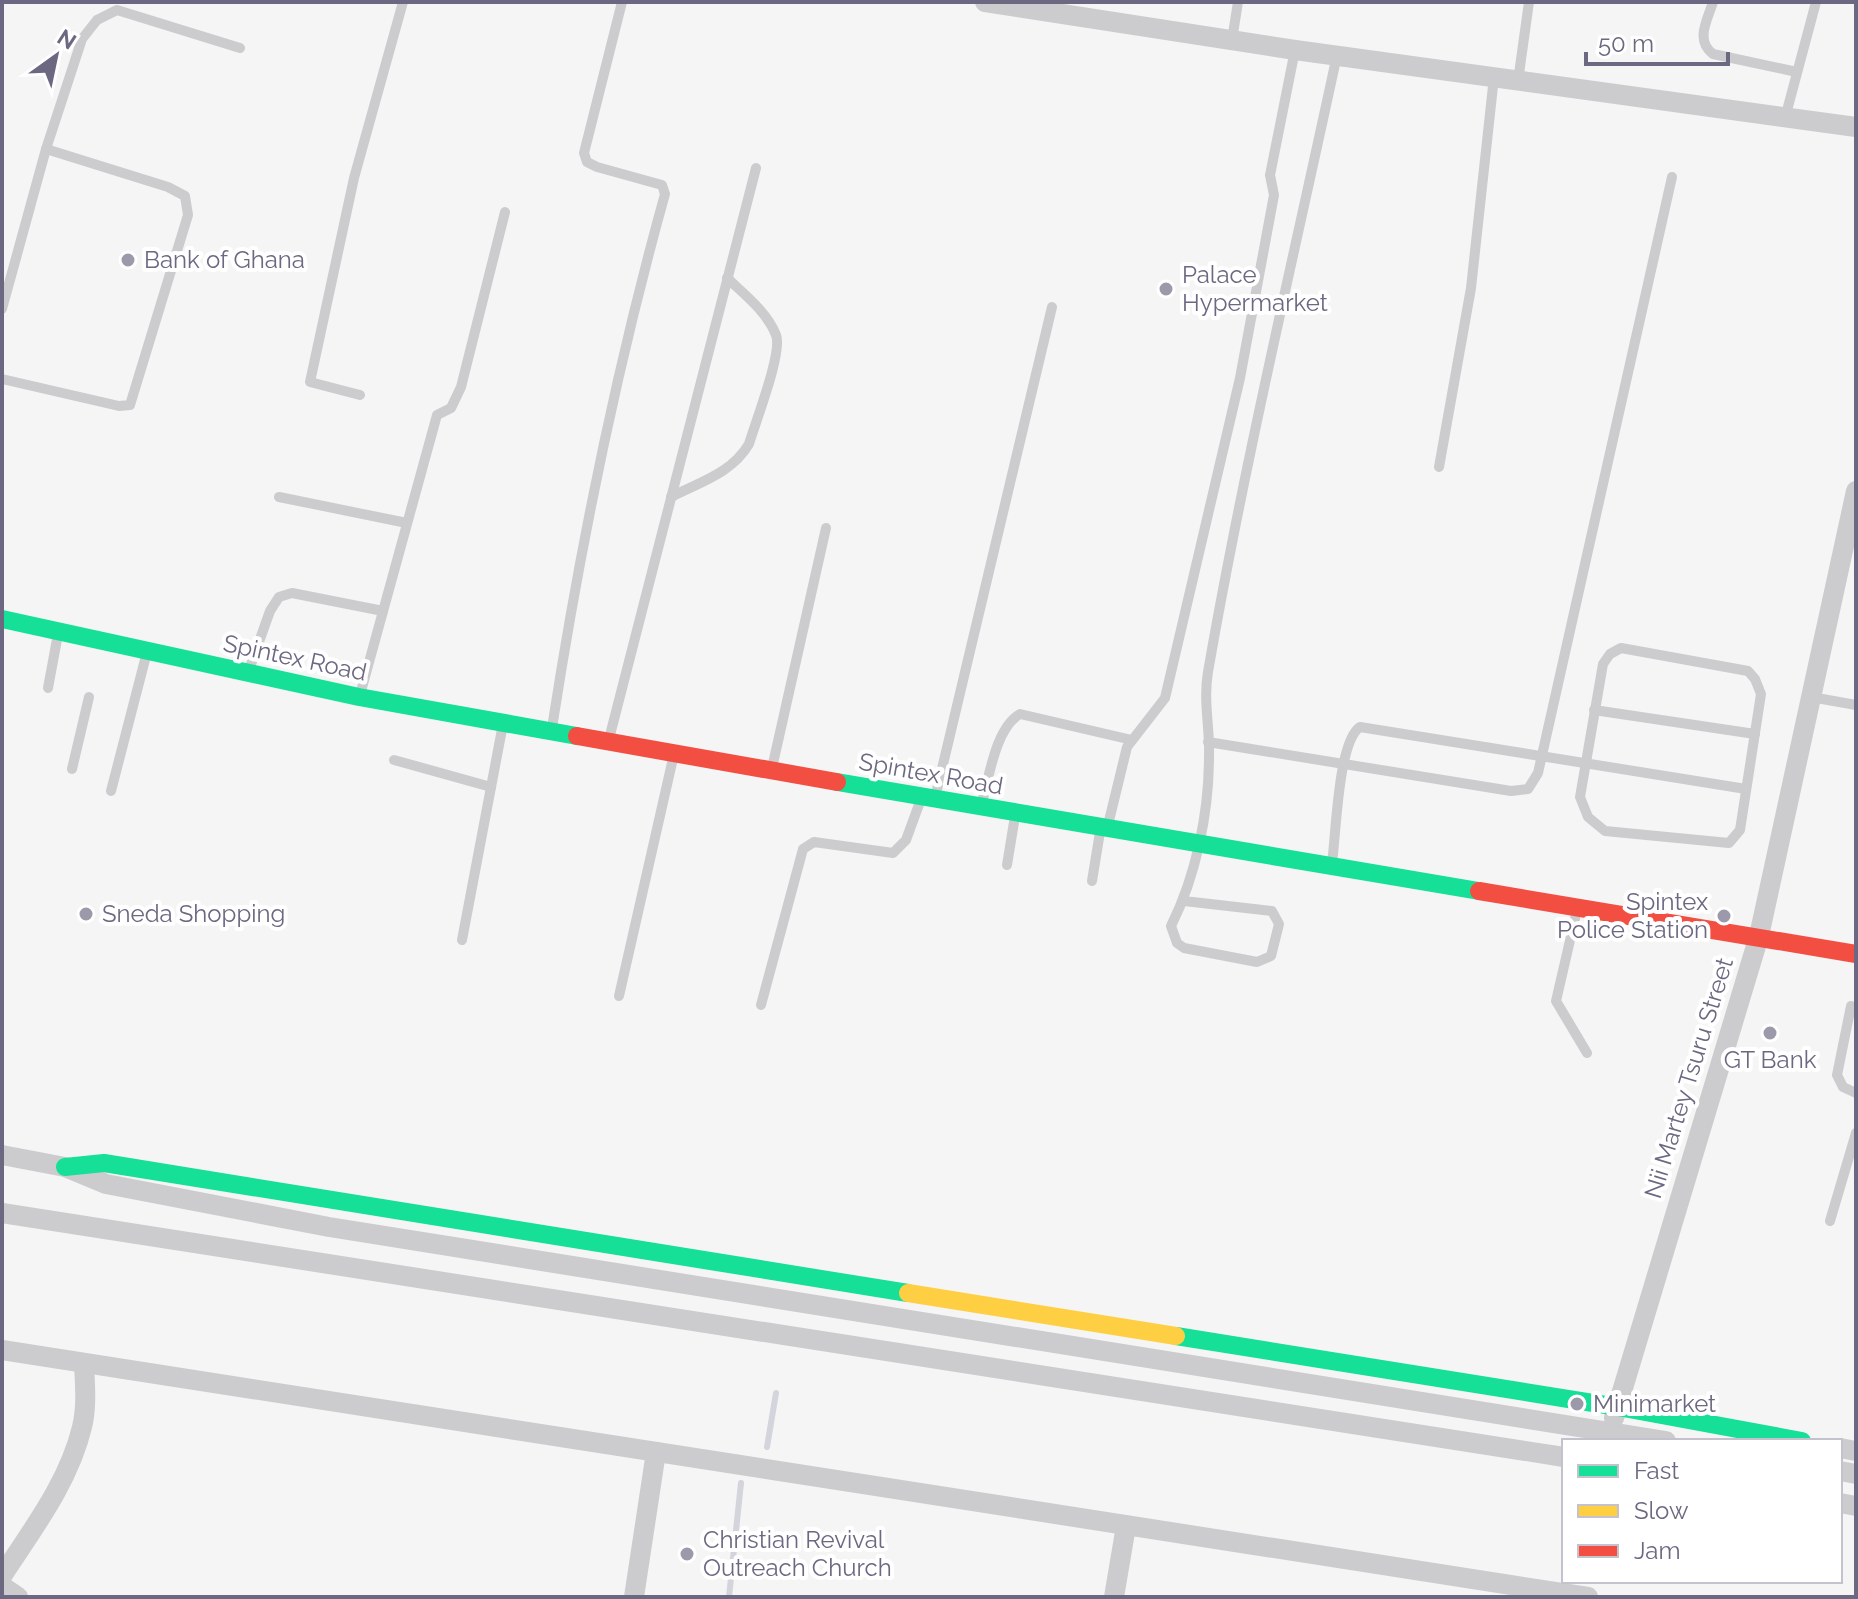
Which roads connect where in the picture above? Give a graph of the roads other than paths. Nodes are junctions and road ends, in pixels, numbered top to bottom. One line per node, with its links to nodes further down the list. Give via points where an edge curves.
1 (403, 2): 25 (lane, via 354,178 310,382)
2 (622, 2): 44 (lane, via 584,153 597,167 662,185 665,194 603,441)
3 (985, 2): 8 (street)
4 (1238, 2): 8 (lane)
5 (1529, 2): 14 (lane)
6 (1713, 2): 12 (lane, via 1702,39 1705,48)
7 (1816, 2): 12 (lane)
8 (1232, 40): 10 (street)
9 (240, 48): 17 (lane, via 117,10 97,20 82,39)
10 (1295, 50): 11 (street); 47 (lane, via 1270,175 1274,195 1256,299 1193,580 1165,698)
11 (1338, 53): 13 (street); 48 (lane, via 1228,557 1206,681)
12 (1797, 72): 15 (lane)
13 (1494, 77): 14 (street); 26 (lane, via 1471,288)
14 (1518, 81): 15 (street)
15 (1785, 118): 16 (street)
16 (1856, 127)
17 (46, 149): 23 (lane); 24 (lane, via 168,187 185,196 188,215 130,405)
18 (756, 168): 21 (lane)
19 (1672, 177): 50 (lane)
20 (505, 212): 30 (lane, via 461,387 451,408 437,415)
21 (727, 278): 28 (lane); 28 (lane, via 767,319 778,338 776,354 741,457)
22 (1052, 307): 59 (lane)
23 (2, 309)
24 (2, 379)
25 (360, 395)
26 (1439, 467)
27 (279, 497): 30 (lane)
28 (671, 497): 46 (lane)
29 (1855, 505): 40 (street, Nii Martey Tsuru Street)
30 (407, 523): 32 (lane)
31 (826, 528): 55 (lane)
32 (383, 611): 36 (lane, via 292,593 279,597); 39 (lane)
33 (2, 619): 34 (main road, Spintex Road)
34 (59, 632): 35 (main road, Spintex Road); 37 (lane)
35 (147, 650): 36 (main road, Spintex Road); 58 (lane)
36 (249, 672): 39 (main road, Spintex Road)
37 (48, 688)
38 (89, 697): 54 (lane)
39 (359, 697): 43 (main road, Spintex Road)
40 (1811, 697): 41 (lane); 69 (street, Nii Martey Tsuru Street)
41 (1856, 705)
42 (1594, 710): 45 (lane); 45 (lane, via 1603,664 1621,648 1748,671 1761,694); 52 (lane)
43 (503, 722): 44 (main road, Spintex Road); 56 (lane)
44 (551, 730): 46 (main road, Spintex Road)
45 (1755, 734): 57 (lane)
46 (608, 740): 49 (main road, Spintex Road)
47 (1132, 740): 60 (lane, via 1020,714 1010,719 1003,733); 62 (lane)
48 (1208, 742): 53 (lane); 63 (lane)
49 (675, 752): 55 (main road, Spintex Road); 72 (lane)
50 (1542, 756): 52 (lane); 53 (lane, via 1528,789 1511,791); 53 (lane, via 1360,727 1349,739)
51 (394, 760): 56 (lane)
52 (1584, 763): 57 (lane); 57 (lane, via 1580,797 1588,817 1605,831 1729,843 1740,830)
53 (1344, 764): 65 (lane)
54 (72, 769)
55 (772, 770): 59 (main road, Spintex Road)
56 (491, 787): 70 (lane)
57 (1746, 789)
58 (111, 791)
59 (928, 799): 60 (main road, Spintex Road); 73 (lane, via 893,853 814,842 803,849)
60 (981, 808): 61 (main road, Spintex Road)
61 (1015, 814): 62 (main road, Spintex Road); 64 (lane)
62 (1104, 829): 63 (main road, Spintex Road); 66 (lane)
63 (1199, 845): 65 (main road, Spintex Road); 67 (lane)
64 (1007, 865)
65 (1332, 867): 68 (main road, Spintex Road)
66 (1092, 881)
67 (1184, 901): 67 (lane, via 1272,911 1279,924 1271,956 1257,962 1184,948 1171,926)
68 (1578, 908): 69 (main road, Spintex Road); 75 (lane, via 1556,1001)
69 (1759, 936): 71 (main road, Spintex Road); 84 (street, Nii Martey Tsuru Street)
70 (462, 940)
71 (1856, 954)
72 (619, 996)
73 (761, 1005)
74 (1851, 1006): 76 (lane, via 1837,1075 1843,1087)
75 (1587, 1053)
76 (1856, 1093)
77 (1856, 1133): 81 (lane)
78 (2, 1155): 79 (street)
79 (65, 1167): 84 (main road, via 120,1165); 85 (street, via 106,1184 329,1227)
80 (2, 1213): 89 (street)
81 (1830, 1221)
82 (2, 1350): 83 (street)
83 (84, 1364): 88 (street); 91 (street, via 82,1426 73,1453 50,1502)
84 (1618, 1407): 85 (street, Nii Martey Tsuru Street); 87 (main road)
85 (1609, 1436): 86 (street)
86 (1643, 1439)
87 (1791, 1439)
88 (656, 1452): 90 (street); 95 (street)
89 (1562, 1457)
90 (1126, 1526): 93 (street); 96 (street)
91 (2, 1576)
92 (2, 1586): 94 (street)
93 (1577, 1591)
94 (18, 1597)
95 (634, 1597)
96 (1114, 1597)

